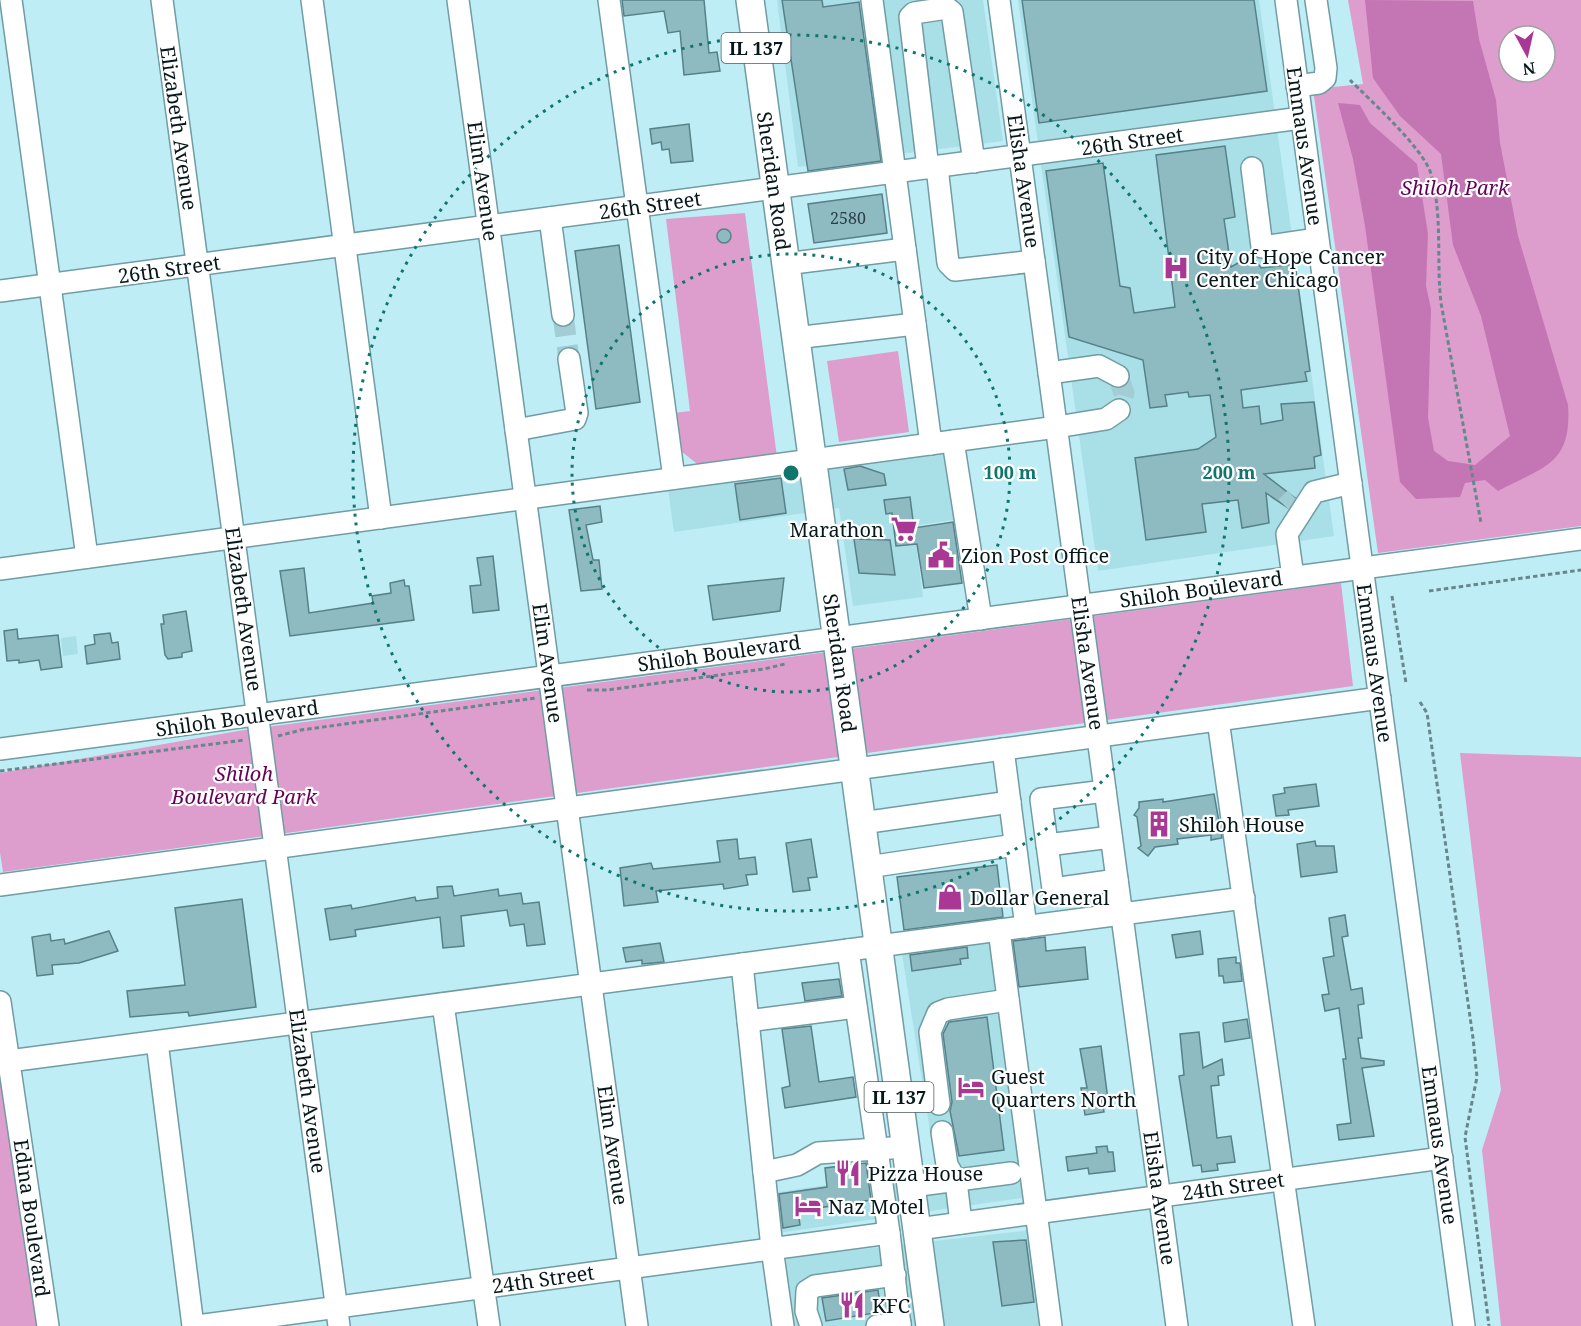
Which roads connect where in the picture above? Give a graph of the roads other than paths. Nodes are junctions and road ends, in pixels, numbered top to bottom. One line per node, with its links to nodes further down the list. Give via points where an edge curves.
1 (11, 0): 29 (street)
2 (162, 0): 28 (street, Elizabeth Avenue)
3 (312, 0): 24 (street)
4 (458, 0): 22 (street, Elim Avenue)
5 (609, 0): 20 (street)
6 (750, 0): 19 (main road, Sheridan Road / IL 137)
7 (872, 0): 18 (street)
8 (999, 0): 14 (street, Elisha Avenue)
9 (1286, 0): 11 (street, Emmaus Avenue)
10 (1317, 8): 11 (street); 12 (street, via 1324,78 1319,83)
11 (1288, 21): 12 (street, Emmaus Avenue)
12 (1296, 86): 13 (street, Emmaus Avenue)
13 (1301, 118): 14 (street, 26th Street); 23 (street, Emmaus Avenue)
14 (1020, 156): 15 (street, 26th Street); 26 (street, Elisha Avenue)
15 (974, 162): 16 (street, 26th Street); 16 (street, via 952,12 947,8 910,17)
16 (933, 167): 18 (street, 26th Street); 26 (street, via 948,263 955,270)
17 (1252, 168): 23 (street, via 1262,247)
18 (895, 172): 19 (street, 26th Street); 25 (street)
19 (774, 189): 20 (street, 26th Street); 27 (main road, Sheridan Road / IL 137)
20 (637, 207): 21 (street, 26th Street); 43 (street)
21 (550, 218): 22 (street, 26th Street); 31 (street)
22 (489, 226): 24 (street, 26th Street); 39 (street, Elim Avenue)
23 (1317, 239): 44 (street, Emmaus Avenue)
24 (345, 246): 28 (street, 26th Street); 47 (street)
25 (905, 249): 27 (street); 32 (street)
26 (1034, 261): 35 (street, Elisha Avenue)
27 (785, 264): 33 (main road, Sheridan Road / IL 137)
28 (197, 265): 29 (street, 26th Street); 49 (street, Elizabeth Avenue)
29 (49, 285): 30 (street, 26th Street); 51 (street)
30 (0, 291)
31 (563, 315)
32 (915, 324): 33 (street); 41 (street)
33 (795, 338): 42 (main road, Sheridan Road / IL 137)
34 (569, 360): 39 (street, via 575,419)
35 (1049, 373): 36 (street, via 1098,366); 38 (street, Elisha Avenue)
36 (1118, 375)
37 (1119, 410): 38 (street, via 1106,419)
38 (1057, 428): 40 (street); 55 (street, Elisha Avenue)
39 (516, 430): 45 (street, Elim Avenue)
40 (953, 441): 41 (street); 56 (street)
41 (931, 444): 42 (street)
42 (812, 460): 43 (street); 57 (main road, Sheridan Road / IL 137)
43 (674, 478): 45 (street)
44 (1351, 483): 46 (street); 52 (street, Emmaus Avenue)
45 (526, 498): 47 (street); 58 (street, Elim Avenue)
46 (1298, 499): 48 (street); 48 (street)
47 (381, 518): 49 (street)
48 (1287, 534): 54 (street)
49 (234, 537): 51 (street); 60 (street, Elizabeth Avenue)
50 (1581, 539): 52 (street, Shiloh Boulevard)
51 (87, 557): 53 (street)
52 (1362, 568): 54 (street, Shiloh Boulevard); 59 (street, Emmaus Avenue)
53 (0, 569)
54 (1293, 577): 55 (street, Shiloh Boulevard)
55 (1081, 605): 56 (street, Shiloh Boulevard); 62 (street, Elisha Avenue)
56 (981, 619): 57 (street, Shiloh Boulevard)
57 (836, 638): 58 (street, Shiloh Boulevard); 65 (main road, Sheridan Road / IL 137)
58 (551, 685): 60 (street, Shiloh Boulevard); 68 (street, Elim Avenue)
59 (1380, 698): 61 (street); 97 (street, Emmaus Avenue)
60 (258, 715): 63 (street, Shiloh Boulevard); 73 (street, Elizabeth Avenue)
61 (1218, 720): 62 (street); 77 (street)
62 (1098, 736): 64 (street); 66 (street, Elisha Avenue)
63 (0, 749)
64 (1003, 749): 65 (street); 67 (street)
65 (854, 769): 68 (street); 69 (main road, Sheridan Road / IL 137)
66 (1105, 791): 70 (street, Elisha Avenue); 72 (street, via 1041,799)
67 (1010, 802): 69 (street); 71 (street)
68 (568, 808): 73 (street); 84 (street, Elim Avenue)
69 (862, 823): 74 (main road, Sheridan Road / IL 137)
70 (1111, 837): 72 (street); 75 (street, Elisha Avenue)
71 (1015, 845): 74 (street); 79 (street)
72 (1047, 845): 75 (street, via 1053,889)
73 (275, 848): 76 (street); 90 (street, Elizabeth Avenue)
74 (868, 867): 81 (main road, Sheridan Road / IL 137)
75 (1117, 880): 78 (street, Elisha Avenue)
76 (0, 885)
77 (1244, 898): 78 (street); 100 (street)
78 (1122, 914): 79 (street); 103 (street, Elisha Avenue)
79 (1026, 927): 80 (street)
80 (999, 930): 81 (street); 85 (street)
81 (879, 946): 82 (street); 95 (main road, Sheridan Road / IL 137)
82 (848, 950): 83 (street); 88 (street)
83 (742, 964): 84 (street); 89 (street)
84 (592, 984): 87 (street); 109 (street, Elim Avenue)
85 (1008, 1000): 93 (street, via 938,1013 930,1032); 104 (street)
86 (0, 1002): 92 (street, Edina Boulevard)
87 (443, 1004): 90 (street); 111 (street)
88 (856, 1007): 89 (street); 96 (street)
89 (748, 1021): 98 (street)
90 (299, 1023): 91 (street); 114 (street, Elizabeth Avenue)
91 (157, 1042): 92 (street); 117 (street)
92 (9, 1061): 116 (street, Edina Boulevard)
93 (939, 1104)
94 (942, 1132): 101 (street, via 947,1165)
95 (906, 1146): 96 (street); 102 (main road, Sheridan Road / IL 137)
96 (878, 1150): 98 (street, via 818,1153 797,1165); 107 (street)
97 (1442, 1158): 100 (street, 24th Street); 127 (street, Emmaus Avenue)
98 (764, 1172): 108 (street)
99 (1011, 1173): 101 (street)
100 (1284, 1179): 103 (street, 24th Street); 126 (street)
101 (956, 1181): 102 (street); 105 (street)
102 (912, 1186): 106 (main road, Sheridan Road / IL 137)
103 (1160, 1196): 104 (street, 24th Street); 125 (street, Elisha Avenue)
104 (1036, 1213): 105 (street, 24th Street); 124 (street)
105 (961, 1223): 106 (street, 24th Street)
106 (918, 1229): 112 (main road, Sheridan Road / IL 137)
107 (889, 1233): 108 (street, 24th Street); 110 (street)
108 (772, 1248): 109 (street, 24th Street); 120 (street)
109 (629, 1268): 111 (street, 24th Street); 119 (street, Elim Avenue)
110 (895, 1275): 113 (street); 121 (street, via 815,1286 807,1291)
111 (484, 1287): 114 (street, 24th Street); 118 (street)
112 (926, 1296): 113 (street); 123 (main road, Sheridan Road / IL 137)
113 (897, 1300): 115 (street)
114 (338, 1317): 117 (street, 24th Street)
115 (900, 1324): 122 (street)
116 (48, 1326)
117 (195, 1326)
118 (489, 1326)
119 (637, 1326)
120 (783, 1326)
121 (810, 1326)
122 (877, 1326)
123 (930, 1326)
124 (1051, 1326)
125 (1177, 1326)
126 (1305, 1326)
127 (1464, 1326)

